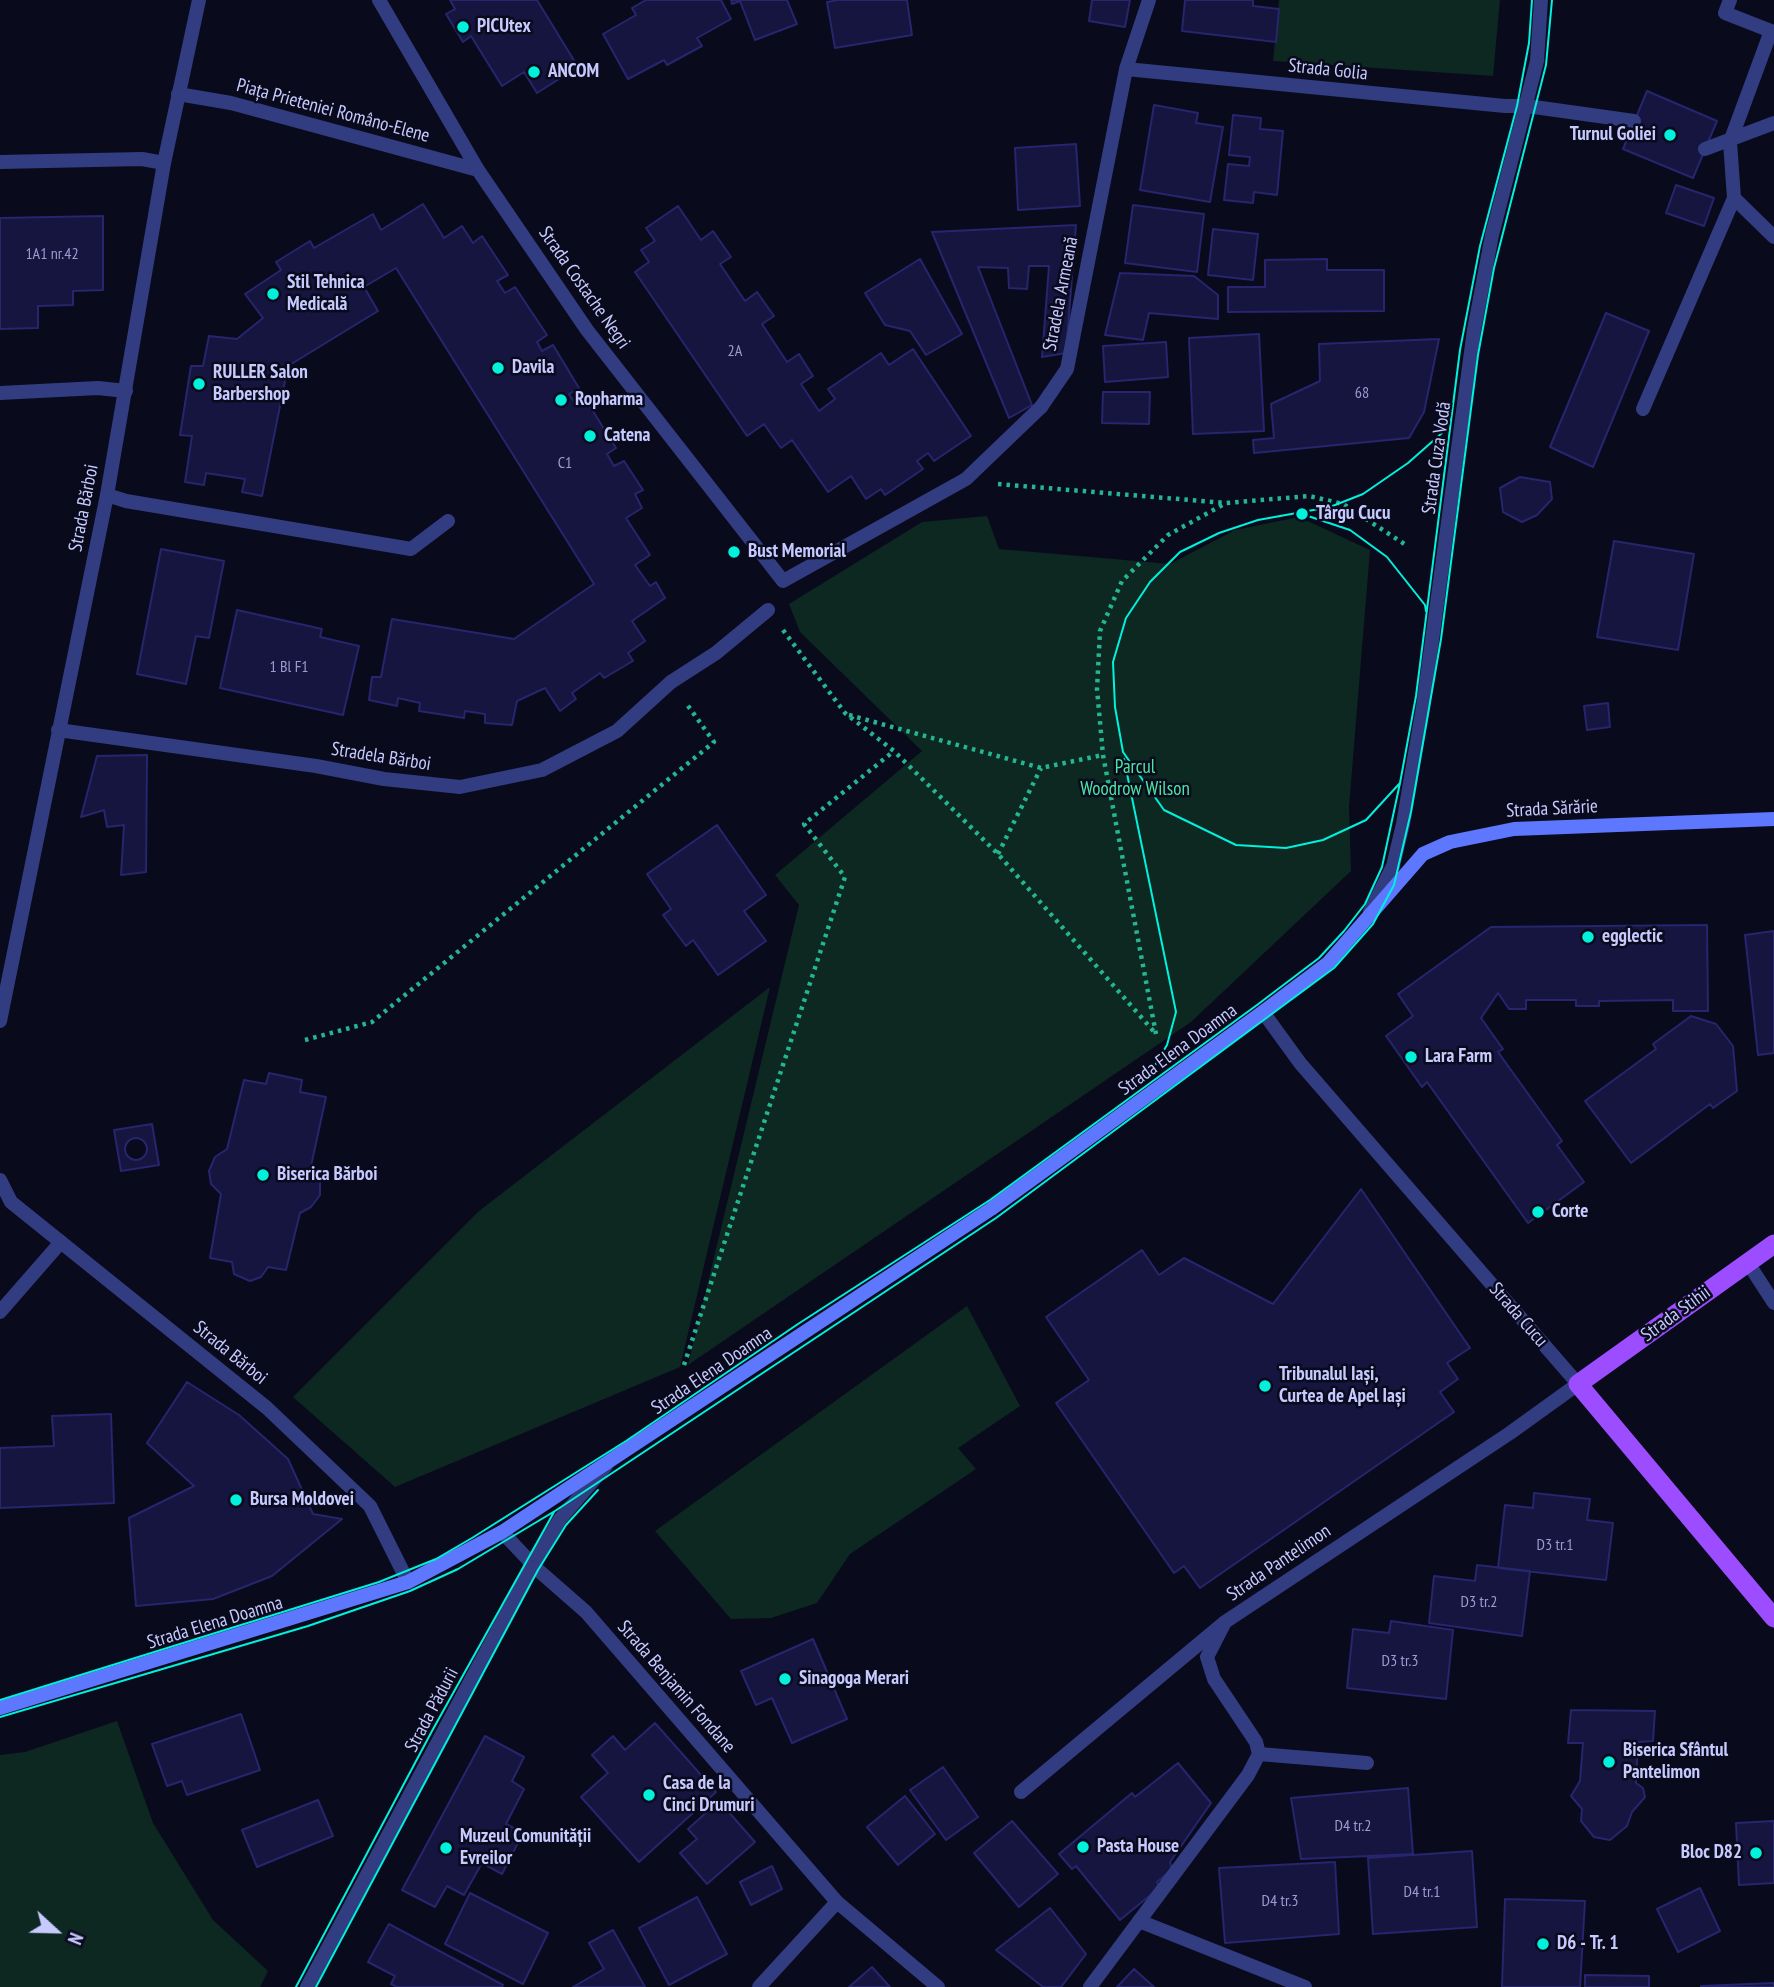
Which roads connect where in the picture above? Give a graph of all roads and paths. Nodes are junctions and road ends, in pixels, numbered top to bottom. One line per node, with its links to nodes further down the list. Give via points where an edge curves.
1 (199, 0): 7 (street, Strada Bărboi)
2 (379, 0): 15 (street, Strada Costache Negri)
3 (1149, 0): 6 (street, Stradela Armeană)
4 (1541, 0): 8 (street, Strada Cuza Vodă, via 1537,61)
5 (1730, 0): 11 (street, via 1725,13 1771,31)
6 (1126, 69): 8 (street, Strada Golia); 26 (street, Stradela Armeană, via 1067,369 1041,407 966,480)
7 (178, 94): 14 (street, Strada Bărboi); 15 (street, Piața Prieteniei Româno-Elene, via 231,103)
8 (1527, 106): 9 (street, Strada Golia); 36 (street, Strada Cuza Vodă, via 1492,235 1474,330 1403,824 1392,866)
9 (1634, 121)
10 (1774, 123): 11 (street)
11 (1730, 142): 12 (street); 16 (street)
12 (1705, 149)
13 (0, 162): 14 (street, via 142,159)
14 (164, 163): 18 (street, Strada Bărboi)
15 (478, 170): 26 (street, Strada Costache Negri, via 587,330)
16 (1734, 198): 17 (street); 20 (street)
17 (1774, 237)
18 (126, 391): 19 (street); 22 (street, Strada Bărboi)
19 (0, 393)
20 (1643, 409)
21 (1016, 486): 23 (path)
22 (107, 495): 24 (street, via 411,549); 30 (street, Strada Bărboi)
23 (1226, 503): 25 (path, via 1309,496 1343,504); 32 (path, via 1168,535 1122,580 1100,631 1097,689)
24 (448, 522)
25 (1406, 545)
26 (783, 581)
27 (768, 610): 28 (street, Stradela Bărboi, via 716,653); 29 (path)
28 (671, 682): 30 (street, Stradela Bărboi, via 617,731 542,770 460,787); 39 (path, via 714,742 372,1022)
29 (845, 713): 31 (path); 33 (path)
30 (58, 730): 38 (street, Strada Bărboi)
31 (894, 751): 35 (path); 46 (path, via 804,824 845,877)
32 (1103, 755): 33 (path); 35 (path, via 1156,1034)
33 (1041, 768): 35 (path)
34 (1774, 819): 36 (main road, Strada Sărărie, via 1514,828 1450,842 1423,854)
35 (998, 854)
36 (1366, 919): 37 (main road, Strada Elena Doamna, via 1328,963)
37 (1263, 1012): 47 (street, Strada Cucu, via 1300,1063); 48 (main road, Strada Elena Doamna, via 991,1209)
38 (0, 1021)
39 (305, 1040)
40 (0, 1180): 41 (street, Strada Bărboi, via 11,1202)
41 (61, 1242): 45 (street); 51 (street, Strada Bărboi, via 267,1408 370,1506)
42 (1774, 1244): 43 (main road, Strada Stihii)
43 (1748, 1263): 44 (street); 47 (main road, Strada Stihii)
44 (1774, 1303)
45 (0, 1312)
46 (684, 1365)
47 (1578, 1384): 52 (main road, Strada Cucu); 53 (street, Strada Pantelimon)
48 (610, 1463): 49 (main road, Strada Elena Doamna); 50 (street, Strada Pădurii, via 560,1519)
49 (502, 1532): 50 (street, Strada Benjamin Fondane); 51 (main road, Strada Elena Doamna)
50 (533, 1564): 58 (street, Strada Benjamin Fondane, via 586,1612); 60 (street, Strada Pădurii)
51 (408, 1582): 54 (main road, Strada Elena Doamna)
52 (1774, 1618)
53 (1225, 1622): 55 (street, Strada Pantelimon, via 1207,1657 1214,1679 1256,1742); 57 (street)
54 (0, 1708)
55 (1259, 1754): 56 (street); 59 (street)
56 (1367, 1763)
57 (1021, 1791)
58 (837, 1902): 61 (street); 62 (street, Strada Benjamin Fondane)
59 (1139, 1921): 63 (street); 64 (street)
60 (307, 1987)
61 (759, 1987)
62 (938, 1987)
63 (1090, 1987)
64 (1305, 1987)

